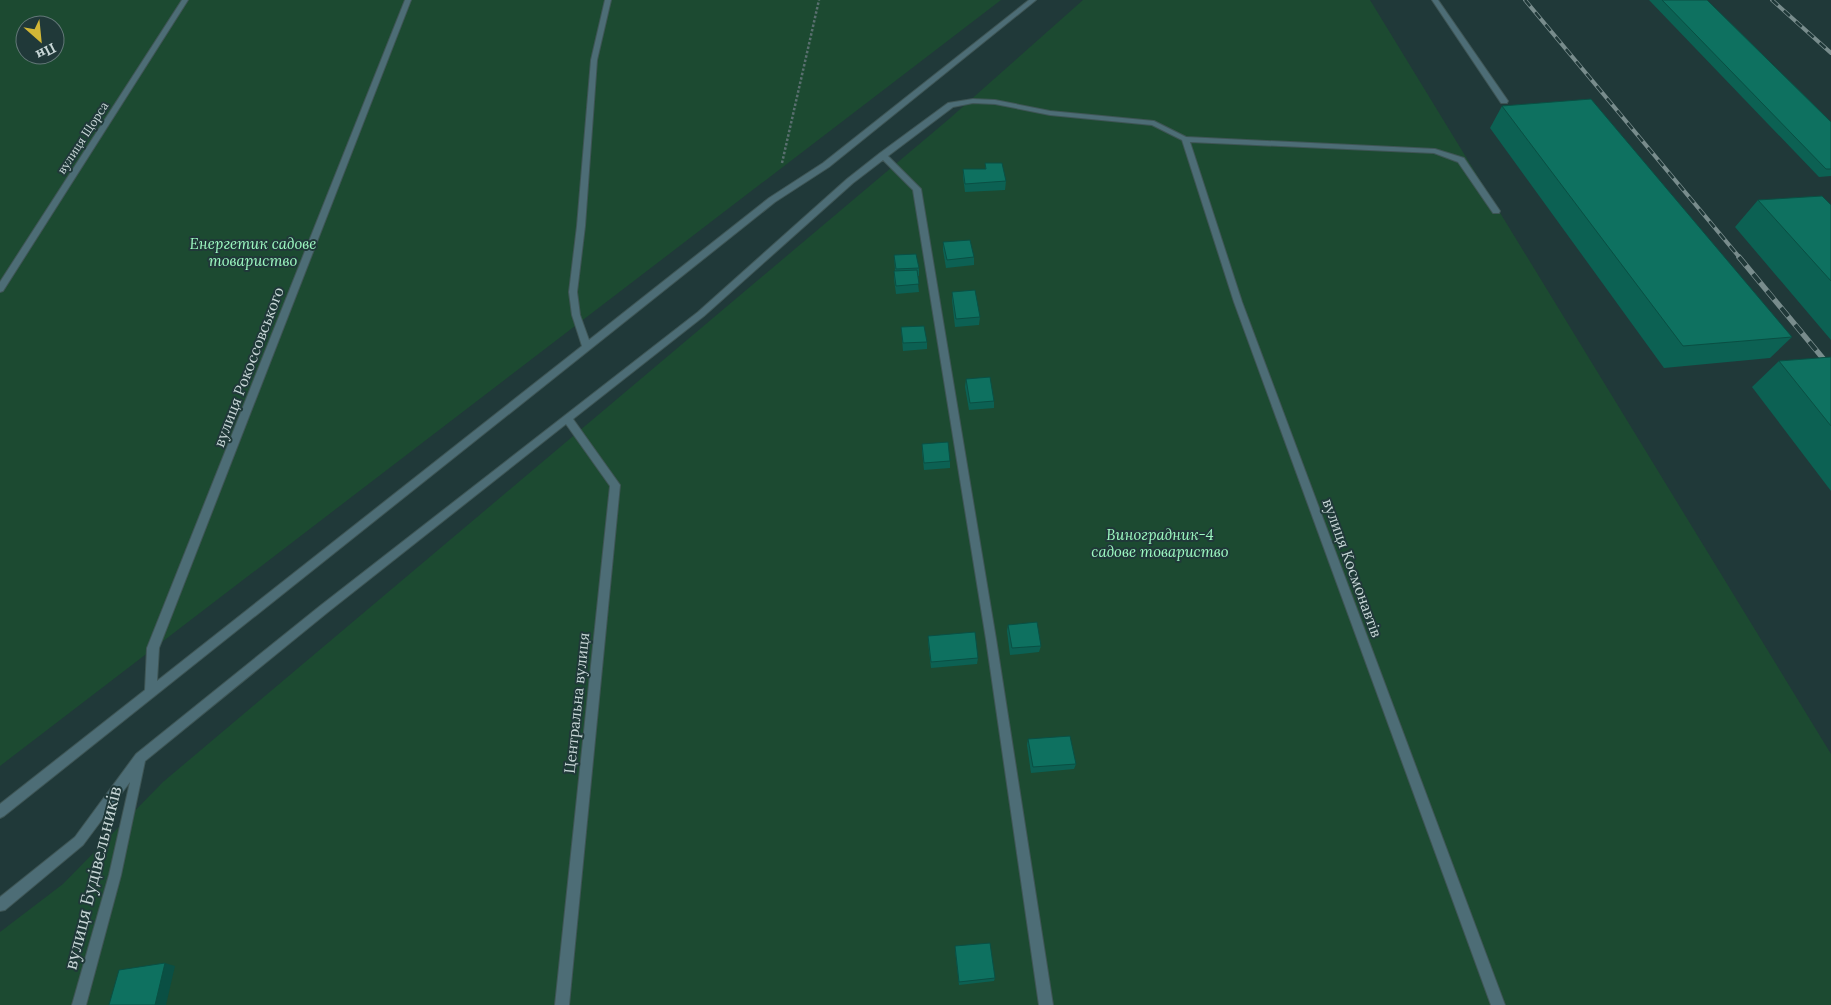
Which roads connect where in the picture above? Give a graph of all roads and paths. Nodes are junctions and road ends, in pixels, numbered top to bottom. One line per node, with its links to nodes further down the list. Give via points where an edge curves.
1 (185, 0): 12 (lane, вулиця Щорса)
2 (408, 0): 15 (lane, вулиця Рокоссовського, via 153,648)
3 (608, 0): 13 (lane, via 594,60 573,292 576,315)
4 (820, 0): 10 (path)
5 (1033, 0): 10 (lane, via 826,165)
6 (1435, 0): 7 (lane)
7 (1504, 101)
8 (1185, 139): 9 (lane, via 1154,123 1050,113 974,101 952,106); 11 (lane, via 1435,151 1461,160); 22 (lane, вулиця Космонавтів, via 1238,302)
9 (883, 155): 14 (lane, via 850,180 701,314); 21 (lane, via 917,189 991,638)
10 (772, 200): 13 (lane)
11 (1496, 211)
12 (0, 289)
13 (587, 348): 15 (lane)
14 (567, 418): 16 (lane); 20 (lane, Центральна вулиця, via 615,485)
15 (152, 691): 17 (lane)
16 (140, 758): 18 (lane, via 79,841); 19 (lane, вулиця Будівельників, via 115,874)
17 (0, 812)
18 (0, 905)
19 (79, 1005)
20 (562, 1005)
21 (1046, 1005)
22 (1498, 1005)

